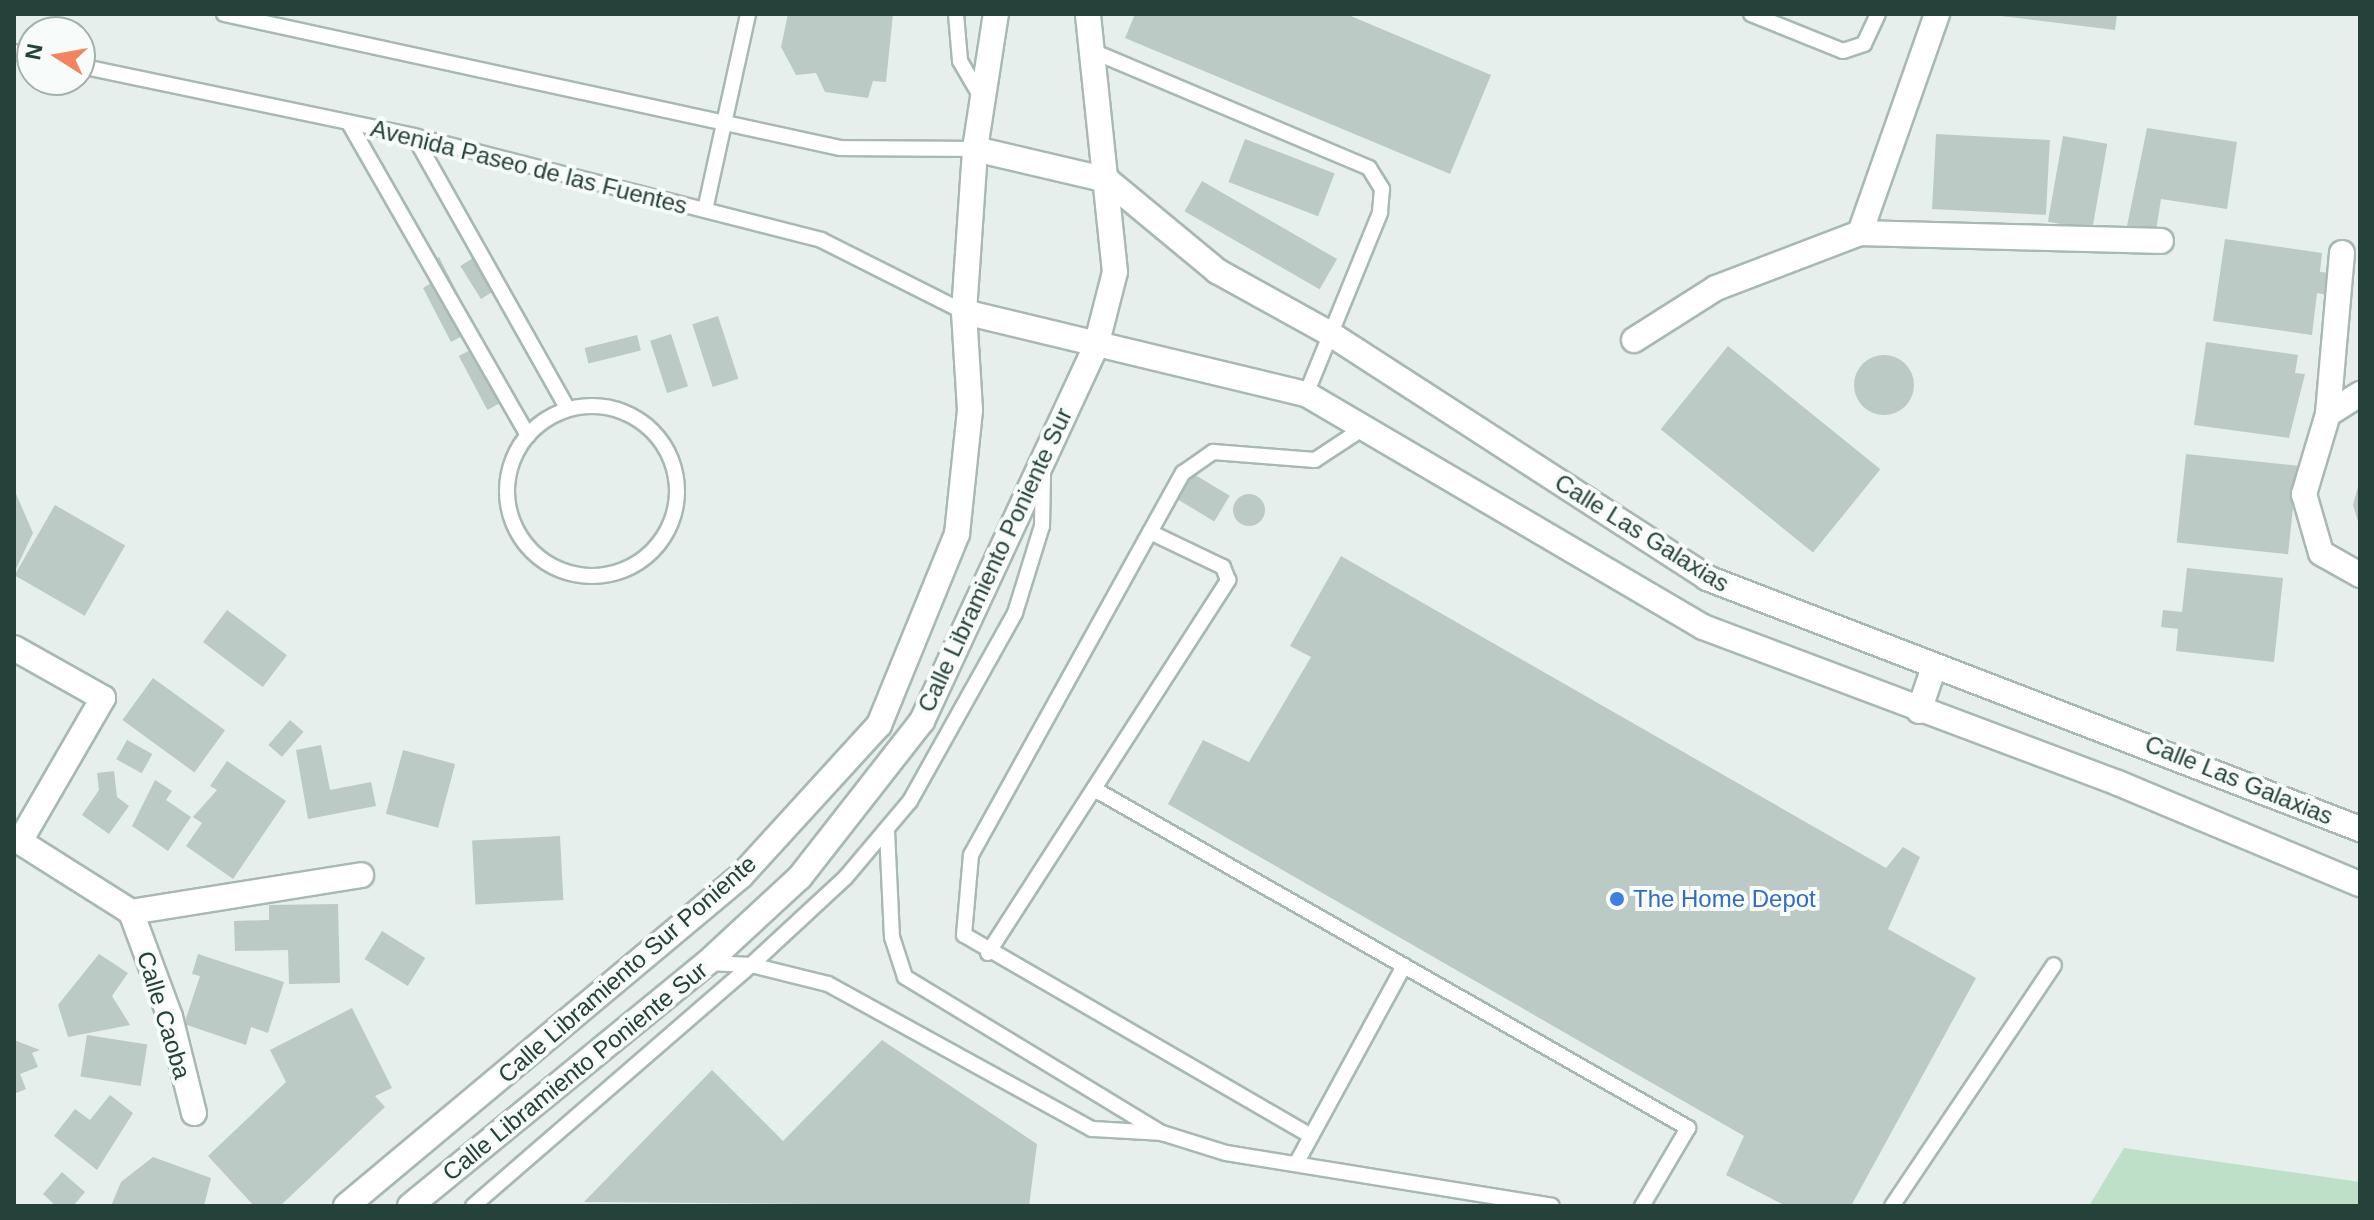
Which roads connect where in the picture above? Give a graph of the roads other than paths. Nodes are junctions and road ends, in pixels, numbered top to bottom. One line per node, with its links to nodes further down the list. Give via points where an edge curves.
1 (224, 14): 13 (lane)
2 (748, 14): 13 (lane)
3 (956, 14): 11 (lane, via 960,61)
4 (996, 14): 11 (street, Calle Libramiento Sur Poniente)
5 (1088, 14): 9 (street, Calle Libramiento Poniente Sur)
6 (1751, 14): 7 (lane, via 1843,51 1864,44)
7 (1878, 14)
8 (1937, 14): 18 (street)
9 (1090, 50): 16 (street, Calle Libramiento Poniente Sur); 22 (lane, via 1369,168 1382,189 1380,213)
10 (96, 69): 12 (lane, Avenida Paseo de las Fuentes)
11 (981, 97): 15 (street, Calle Libramiento Sur Poniente)
12 (349, 123): 14 (lane, Avenida Paseo de las Fuentes); 30 (lane)
13 (725, 125): 15 (lane, via 840,148); 17 (lane)
14 (414, 136): 17 (lane, Avenida Paseo de las Fuentes); 27 (lane)
15 (975, 149): 16 (street, Calle Las Galaxias); 21 (street, Calle Libramiento Sur Poniente)
16 (1107, 180): 22 (street, Calle Las Galaxias, via 1217,271); 24 (street, Calle Libramiento Poniente Sur, via 1115,272)
17 (705, 210): 21 (lane, Avenida Paseo de las Fuentes, via 821,240)
18 (1860, 233): 19 (street); 23 (street, via 1716,288)
19 (2161, 241)
20 (2342, 253): 28 (street)
21 (964, 312): 24 (street, Calle Las Galaxias); 53 (street, Calle Libramiento Sur Poniente, via 970,410 957,534 879,725 741,876)
22 (1329, 333): 25 (lane); 35 (street, Calle Las Galaxias, via 1707,578)
23 (1634, 340)
24 (1096, 346): 25 (street, Calle Las Galaxias); 31 (street, Calle Libramiento Poniente Sur)
25 (1306, 394): 29 (street, Calle Las Galaxias)
26 (2360, 394): 28 (street)
27 (568, 409): 30 (lane); 30 (lane, via 616,408 642,421 669,452 678,481 675,515 642,561 584,577 541,560 521,538 507,490)
28 (2328, 414): 33 (street, via 2304,494 2321,553)
29 (1362, 429): 32 (lane, via 1315,460 1213,452 1183,473); 36 (street, Calle Las Galaxias, via 1703,627)
30 (528, 435)
31 (1043, 450): 39 (lane, via 1042,526 1015,613 974,696); 45 (street, Calle Libramiento Poniente Sur, via 922,721 800,877)
32 (1150, 532): 37 (lane, via 1223,567 1228,580); 44 (lane, via 971,855 964,935)
33 (2360, 575)
34 (14, 648): 40 (street, via 103,698)
35 (1934, 667): 36 (street); 38 (street, Calle Las Galaxias)
36 (1919, 711): 42 (street, Calle Las Galaxias)
37 (1094, 789): 44 (lane); 48 (lane)
38 (2360, 829)
39 (887, 831): 46 (lane); 50 (lane, via 892,937 905,977)
40 (17, 840): 43 (street)
41 (361, 875): 43 (street)
42 (2360, 884)
43 (131, 912): 49 (street, Calle Caoba, via 170,1017)
44 (988, 953): 51 (lane)
45 (707, 963): 46 (lane); 54 (street, Calle Libramiento Poniente Sur)
46 (751, 965): 50 (lane, via 828,984 1092,1129); 55 (lane)
47 (2054, 965): 58 (lane)
48 (1404, 966): 51 (lane); 57 (lane, via 1688,1128 1689,1137)
49 (194, 1113)
50 (1162, 1133): 52 (lane)
51 (1311, 1136): 52 (lane)
52 (1296, 1164): 56 (lane)
53 (346, 1206)
54 (410, 1206)
55 (473, 1206)
56 (1552, 1206)
57 (1642, 1206)
58 (1892, 1206)

